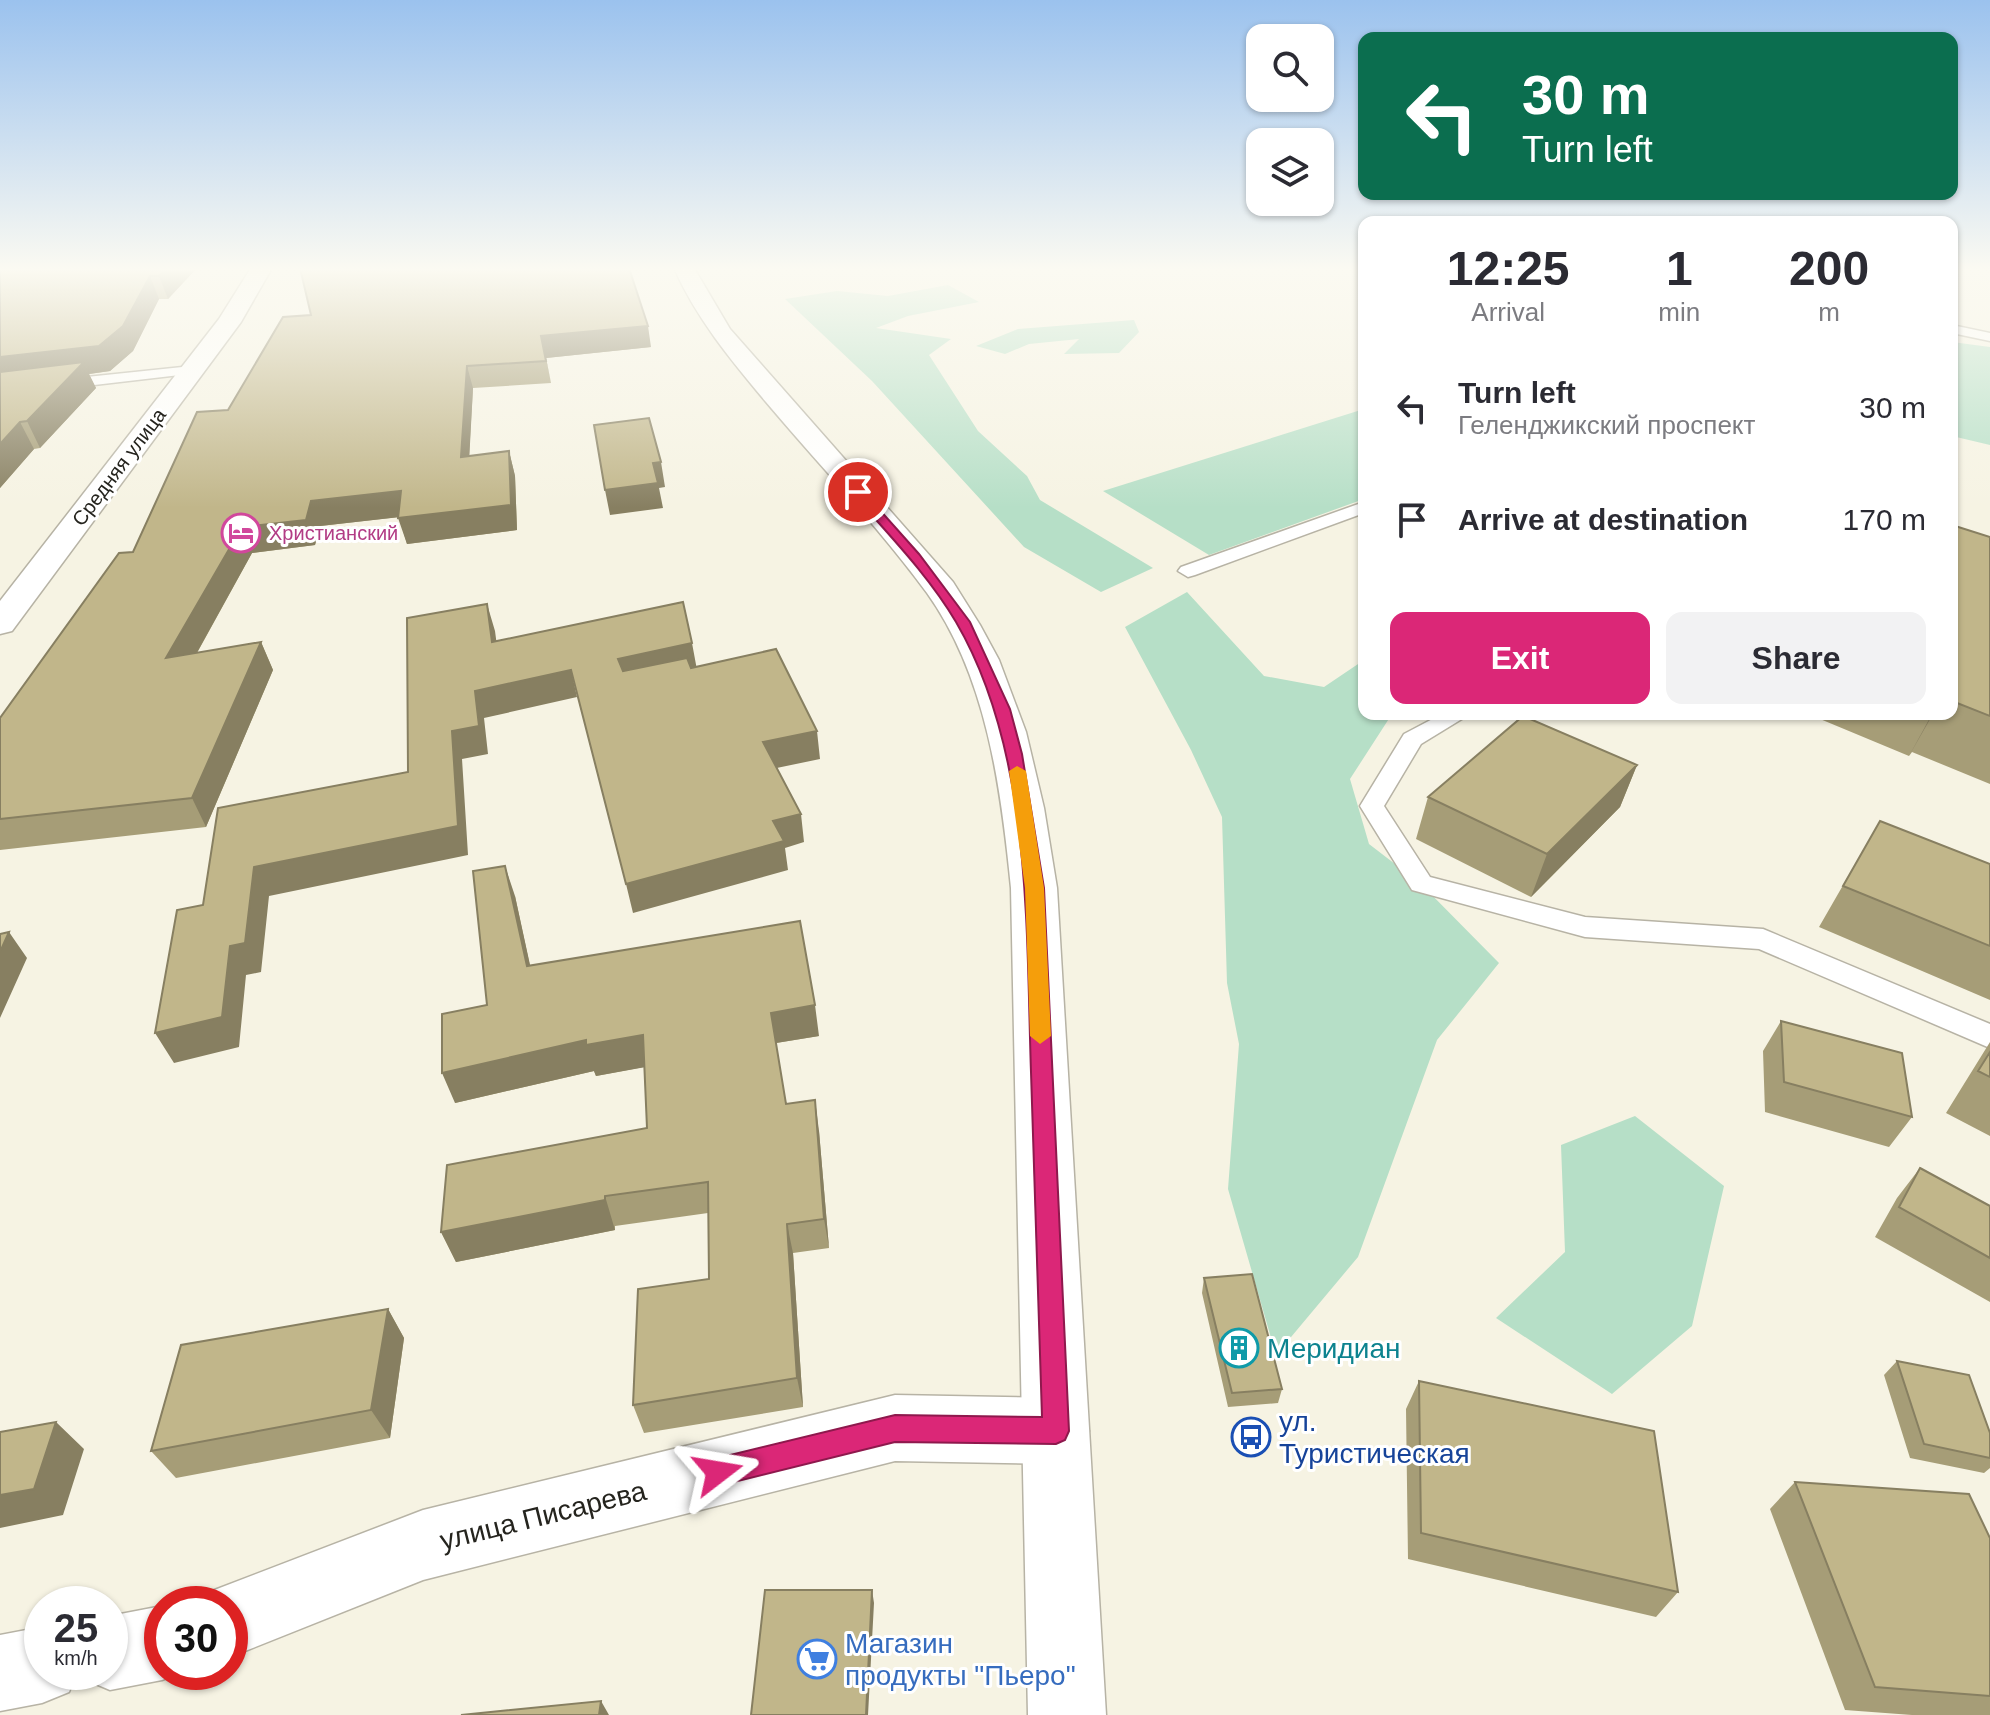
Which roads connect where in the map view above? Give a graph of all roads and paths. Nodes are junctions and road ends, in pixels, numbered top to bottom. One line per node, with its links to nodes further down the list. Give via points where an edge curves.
1 (209, 348): 3 (main road, Средняя улица)
2 (734, 348): 10 (main road, via 941,589 963,622 1002,709 1024,803 1034,888)
3 (192, 370): 4 (lane); 7 (main road, Средняя улица)
4 (0, 391)
5 (1358, 509): 6 (lane)
6 (1188, 571)
7 (0, 624)
8 (1448, 720): 9 (lane, via 1412,739 1372,806 1421,884 1585,927 1763,939)
9 (1990, 1037)
10 (1056, 1431): 11 (main road, улица Писарева, via 895,1428 423,1545); 14 (main road)
11 (248, 1613)
12 (24, 1668): 13 (main road)
13 (0, 1673)
14 (1067, 1715)

